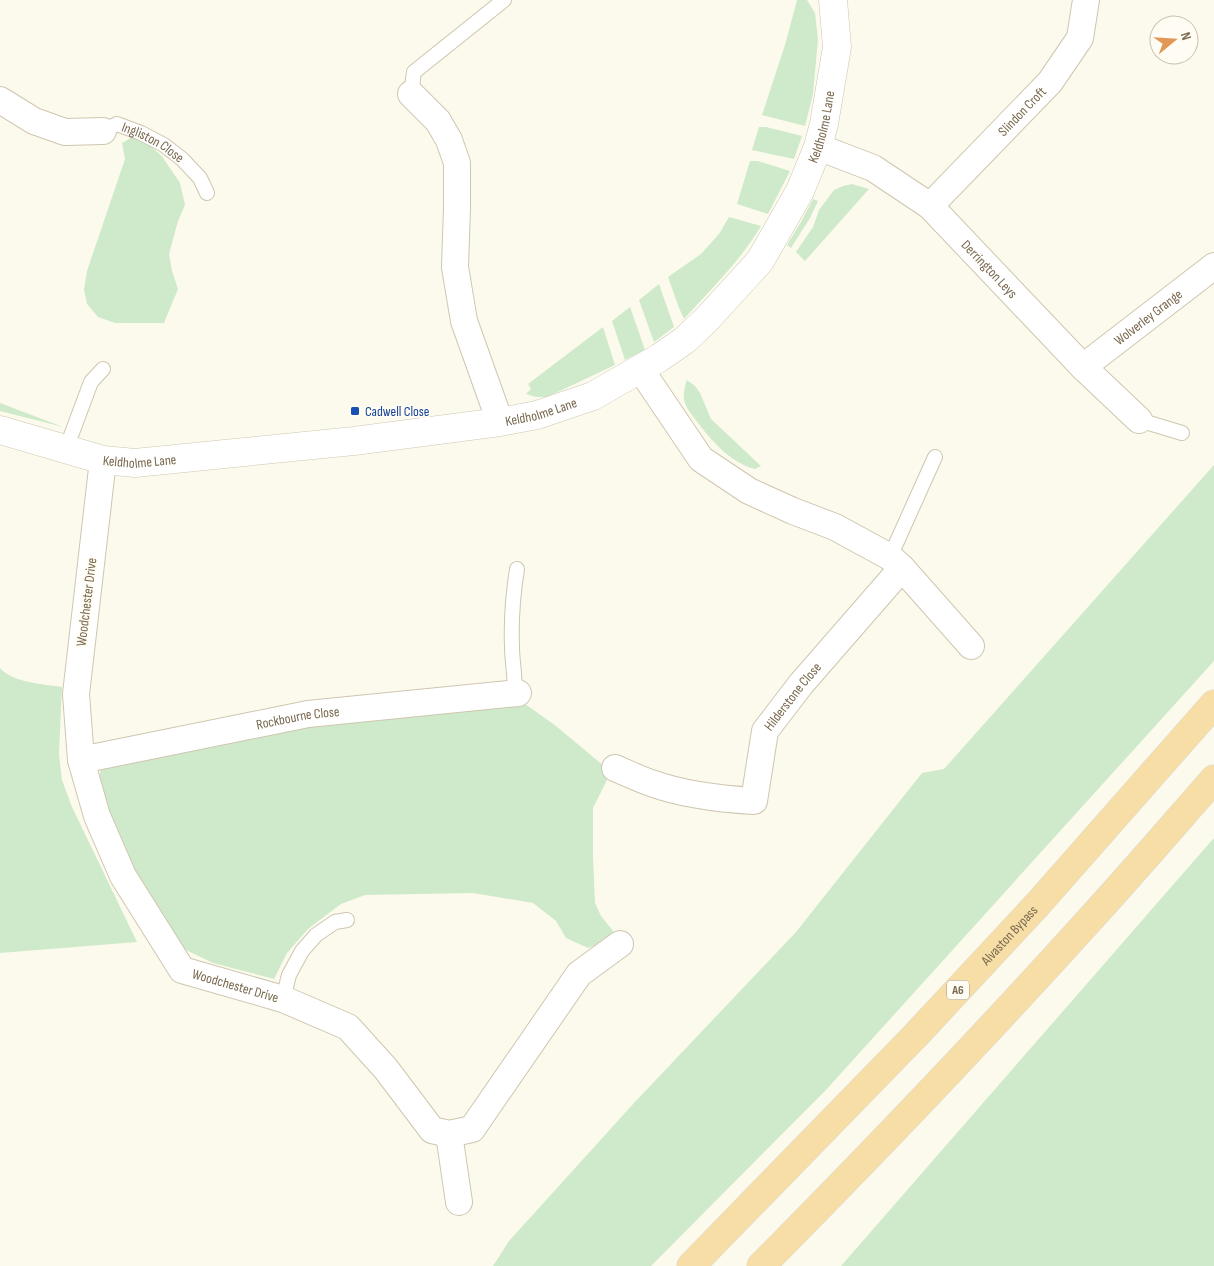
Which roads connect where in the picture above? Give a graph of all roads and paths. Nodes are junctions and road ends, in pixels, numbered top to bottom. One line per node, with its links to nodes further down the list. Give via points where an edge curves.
1 (504, 0): 4 (lane, via 414,72)
2 (833, 0): 7 (street, Keldholme Lane, via 837,47)
3 (1086, 0): 9 (street, Slindon Croft, via 1080,38 1050,82)
4 (411, 94): 15 (street, via 438,121 457,163 456,276 464,321)
5 (0, 100): 6 (street, Ingliston Close, via 34,121 65,132)
6 (103, 131): 8 (lane, Ingliston Close, via 118,124 164,145 200,178)
7 (818, 147): 9 (street, Derrington Leys, via 873,168); 13 (street, Keldholme Lane, via 800,191 760,260 685,340)
8 (207, 193)
9 (930, 206): 11 (street, Derrington Leys)
10 (1214, 266): 11 (street, Wolverley Grange)
11 (1083, 367): 14 (street, Derrington Leys)
12 (103, 370): 18 (lane, via 91,382)
13 (641, 370): 15 (street, Keldholme Lane, via 593,396 537,415); 21 (street, via 701,459 749,491 835,528)
14 (1139, 420): 17 (lane)
15 (500, 422): 20 (street, Keldholme Lane, via 354,441 135,463)
16 (0, 430): 18 (street, Keldholme Lane)
17 (1182, 434)
18 (66, 449): 20 (street, Keldholme Lane)
19 (935, 457): 21 (lane)
20 (103, 460): 26 (street, Woodchester Drive, via 76,694)
21 (896, 563): 23 (street); 27 (street, Hilderstone Close, via 765,731 754,801 684,792)
22 (517, 569): 24 (lane, via 512,648)
23 (971, 646)
24 (516, 693): 26 (street, Rockbourne Close, via 308,714)
25 (1214, 704): 34 (highway, Alvaston Bypass / A6, via 1037,905)
26 (81, 760): 31 (street, Woodchester Drive, via 97,816 123,876 182,970)
27 (615, 768)
28 (1214, 779): 35 (highway, via 1078,933)
29 (347, 920): 31 (lane, via 335,922 316,935 302,951 289,975)
30 (620, 944): 32 (street, via 579,974 472,1129)
31 (283, 999): 32 (street, Woodchester Drive, via 348,1028 386,1069 432,1130)
32 (449, 1134): 33 (street)
33 (459, 1202)
34 (692, 1266)
35 (761, 1266)

